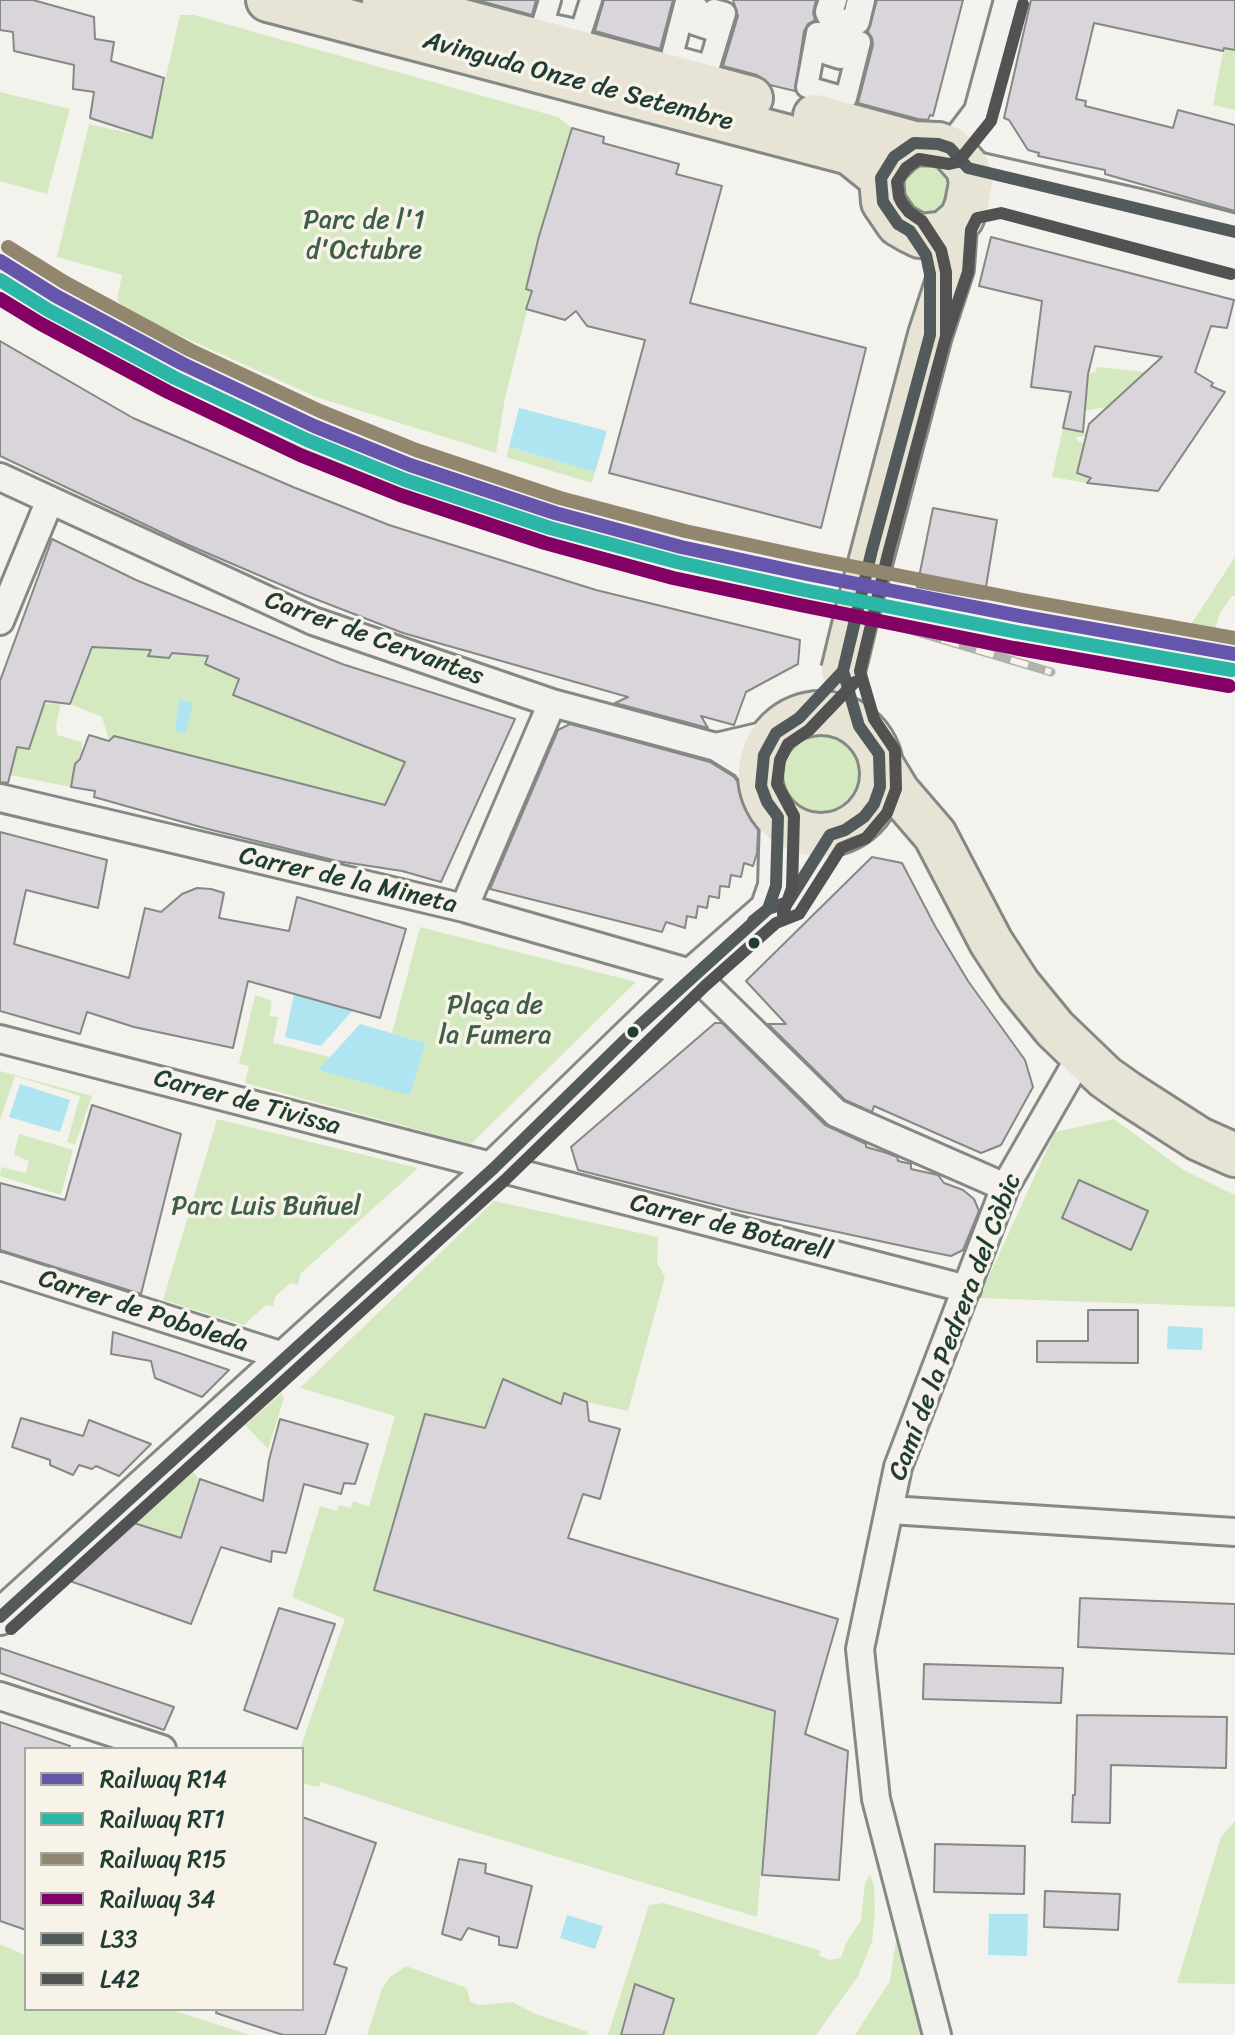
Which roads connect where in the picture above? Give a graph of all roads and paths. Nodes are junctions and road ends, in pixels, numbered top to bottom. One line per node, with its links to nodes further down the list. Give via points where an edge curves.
1 (268, 0): 9 (main road, Avinguda Onze de Setembre, via 850,153)
2 (386, 0): 8 (main road, Avinguda Onze de Setembre)
3 (550, 0): 4 (street, via 543,23 581,31)
4 (591, 0)
5 (833, 0): 6 (street, via 833,20 849,25 856,21)
6 (861, 0)
7 (1008, 0): 10 (street, via 978,111)
8 (436, 7): 10 (main road, Avinguda Onze de Setembre)
9 (881, 178): 10 (main road, via 894,157); 11 (main road, via 883,202 898,224)
10 (951, 178): 11 (main road, via 945,233 920,236); 12 (street, via 1139,207); 13 (street, Avinguda Onze de Setembre, via 1002,197); 14 (main road, via 952,268)
11 (910, 231): 14 (main road, via 926,255 930,274)
12 (1235, 232)
13 (1235, 259)
14 (930, 335): 18 (main road, bridge)
15 (0, 477): 16 (street, Carrer de Cervantes)
16 (50, 500): 17 (street); 19 (street, Carrer de Cervantes, via 313,621)
17 (0, 621)
18 (843, 671): 20 (main road); 21 (main road)
19 (552, 703): 22 (street, Carrer de Cervantes); 28 (street)
20 (788, 725): 21 (main road, via 816,713); 22 (street, Carrer de Cervantes); 25 (main road, via 764,755)
21 (859, 726): 23 (main road)
22 (716, 747): 25 (street, Carrer de Cervantes, via 745,765)
23 (881, 764): 26 (main road, via 874,804); 27 (main road, via 935,835)
24 (0, 798): 28 (street, Carrer de la Mineta)
25 (769, 801): 26 (main road, via 799,832); 29 (street, via 776,886)
26 (843, 830): 27 (main road, via 884,824 907,830); 29 (street, via 788,902)
27 (954, 875): 32 (main road, via 1019,985)
28 (464, 908): 30 (street, Carrer de la Mineta)
29 (768, 909): 30 (street)
30 (694, 974): 34 (street); 35 (street, via 836,1113)
31 (0, 1039): 34 (street, Carrer de Tivissa)
32 (1081, 1055): 33 (main road, via 1150,1108); 35 (street, Camí de la Pedrera del Còbic)
33 (1235, 1155)
34 (494, 1168): 37 (street, Carrer de Botarell); 38 (street)
35 (1005, 1187): 37 (street, Camí de la Pedrera del Còbic)
36 (0, 1266): 38 (street, Carrer de Poboleda)
37 (967, 1289): 39 (street, Camí de la Pedrera del Còbic, via 898,1467)
38 (286, 1357): 41 (street)
39 (890, 1510): 40 (street); 44 (street, Camí de la Pedrera del Còbic, via 860,1649 876,1799)
40 (1235, 1532)
41 (0, 1617)
42 (0, 1696): 43 (street)
43 (156, 1747)
44 (937, 2035)

